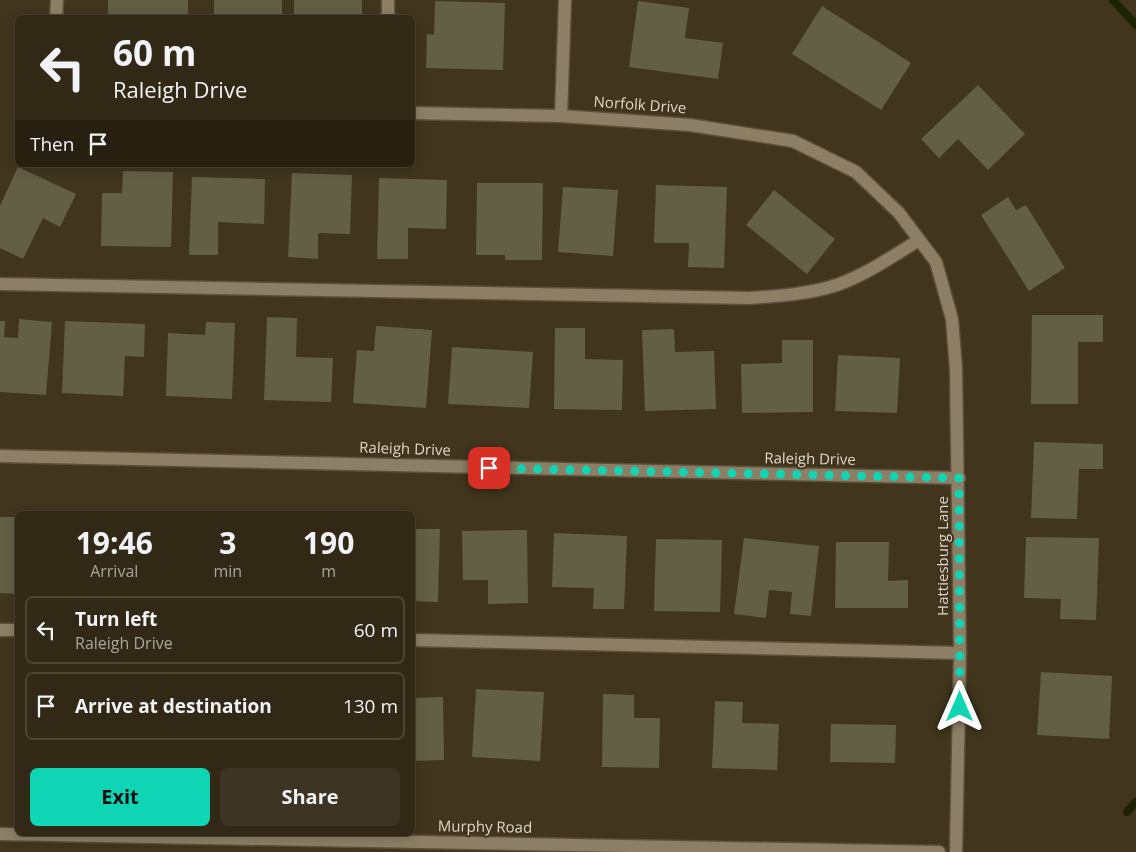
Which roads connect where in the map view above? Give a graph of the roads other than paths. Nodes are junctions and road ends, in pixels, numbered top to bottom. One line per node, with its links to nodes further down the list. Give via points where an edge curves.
1 (57, 0): 4 (street)
2 (388, 0): 5 (street)
3 (565, 0): 7 (street)
4 (56, 15)
5 (388, 15)
6 (415, 113): 7 (street, Norfolk Drive)
7 (561, 116): 8 (street, Norfolk Drive, via 690,125 793,140)
8 (856, 172): 9 (street, Hattiesburg Lane, via 899,213)
9 (919, 240): 10 (street, via 868,271 836,285 792,295 749,298); 12 (street, Hattiesburg Lane, via 936,262 952,319)
10 (0, 284)
11 (0, 456): 12 (street, Raleigh Drive)
12 (959, 478): 16 (street, Hattiesburg Lane)
13 (0, 630): 14 (street)
14 (15, 630)
15 (415, 640): 16 (street)
16 (960, 653): 21 (street, Hattiesburg Lane)
17 (0, 834): 18 (street, Murphy Road)
18 (15, 834)
19 (104, 836): 20 (street, Murphy Road)
20 (939, 852)
21 (956, 852)

